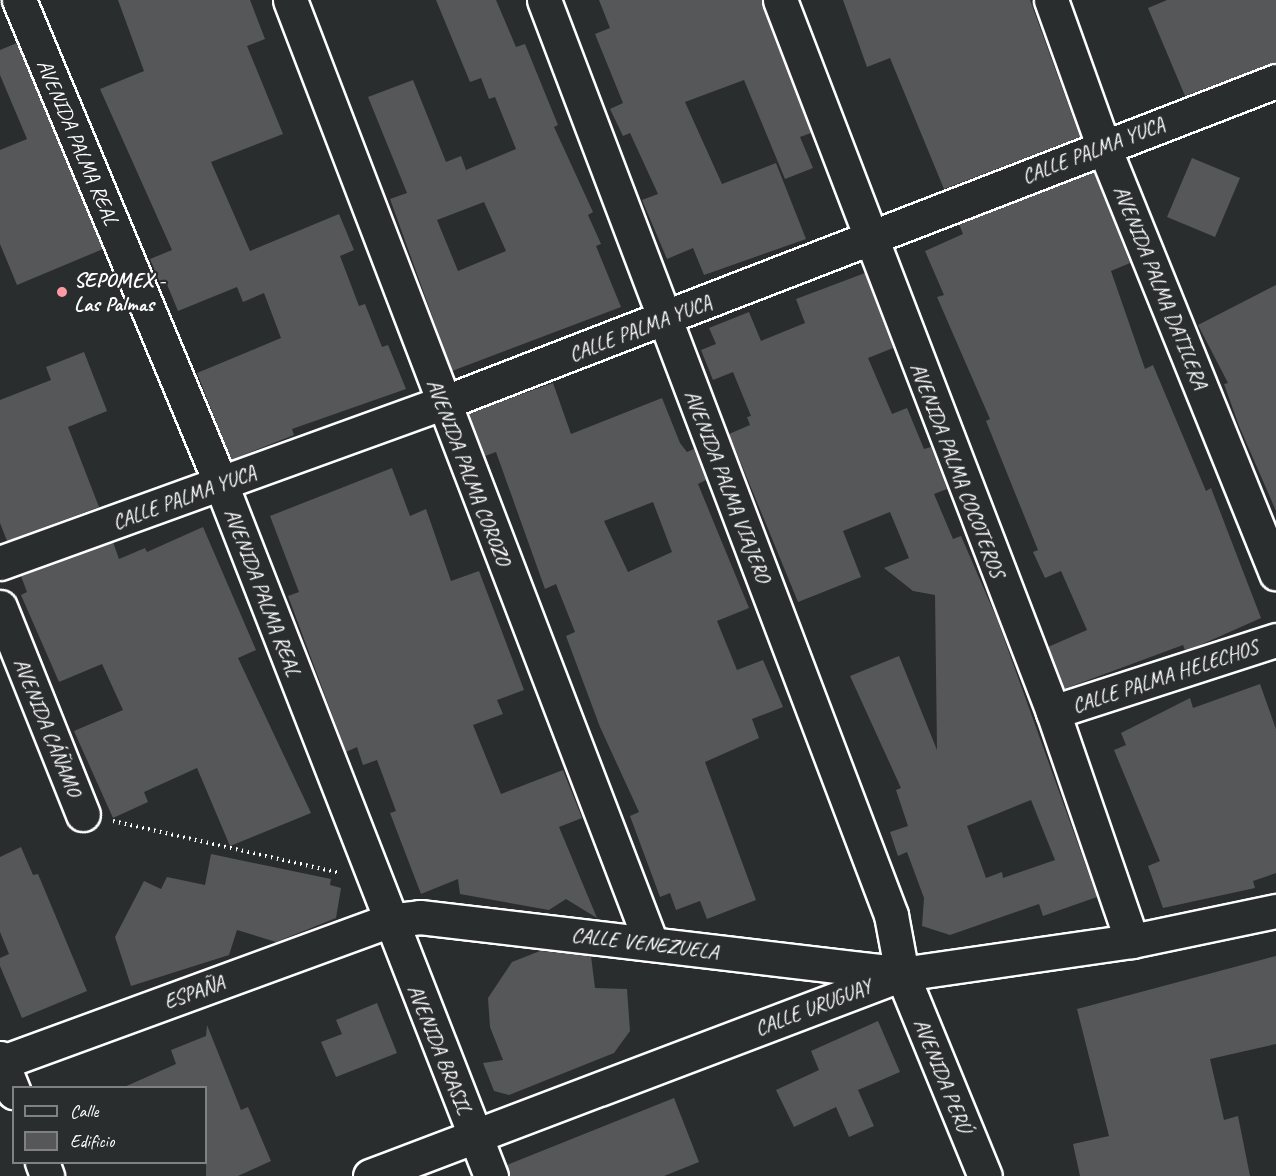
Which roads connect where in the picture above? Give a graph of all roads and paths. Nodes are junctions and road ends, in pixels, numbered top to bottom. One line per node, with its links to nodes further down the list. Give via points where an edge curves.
1 (290, 0): 10 (street, AVENIDA PALMA COROZO)
2 (544, 0): 9 (street, AVENIDA PALMA VIAJERO)
3 (780, 0): 8 (street, AVENIDA PALMA COCOTEROS)
4 (1051, 0): 7 (street, AVENIDA PALMA DATILERA)
5 (17, 4): 11 (street, AVENIDA PALMA REAL)
6 (1276, 81): 7 (street, CALLE PALMA YUCA)
7 (1103, 145): 8 (street, CALLE PALMA YUCA); 13 (street, AVENIDA PALMA DATILERA)
8 (869, 241): 9 (street, CALLE PALMA YUCA); 16 (street, AVENIDA PALMA COCOTEROS)
9 (664, 319): 10 (street, CALLE PALMA YUCA); 23 (street, AVENIDA PALMA VIAJERO, via 891,915)
10 (443, 404): 11 (street, CALLE PALMA YUCA); 22 (street, AVENIDA PALMA COROZO)
11 (221, 484): 12 (street, CALLE PALMA YUCA); 20 (street, AVENIDA PALMA REAL)
12 (0, 563)
13 (1276, 573)
14 (0, 607): 17 (street, AVENIDA CÁÑAMO)
15 (1276, 640): 16 (street, CALLE PALMA HELECHOS)
16 (1053, 712): 21 (street, AVENIDA PALMA COCOTEROS)
17 (83, 814): 18 (path)
18 (346, 874)
19 (1276, 911): 21 (street, CALLE URUGUAY)
20 (388, 921): 22 (street, CALLE VENEZUELA, via 420,917); 24 (street, ESPAÑA); 25 (street, AVENIDA BRASIL)
21 (1132, 941): 23 (street, CALLE URUGUAY)
22 (651, 944): 23 (street, CALLE VENEZUELA)
23 (902, 974): 25 (street, CALLE URUGUAY); 28 (street, AVENIDA PERÚ)
24 (4, 1069)
25 (474, 1135): 26 (street, CALLE URUGUAY); 27 (street, AVENIDA BRASIL)
26 (370, 1176)
27 (491, 1176)
28 (985, 1176)

